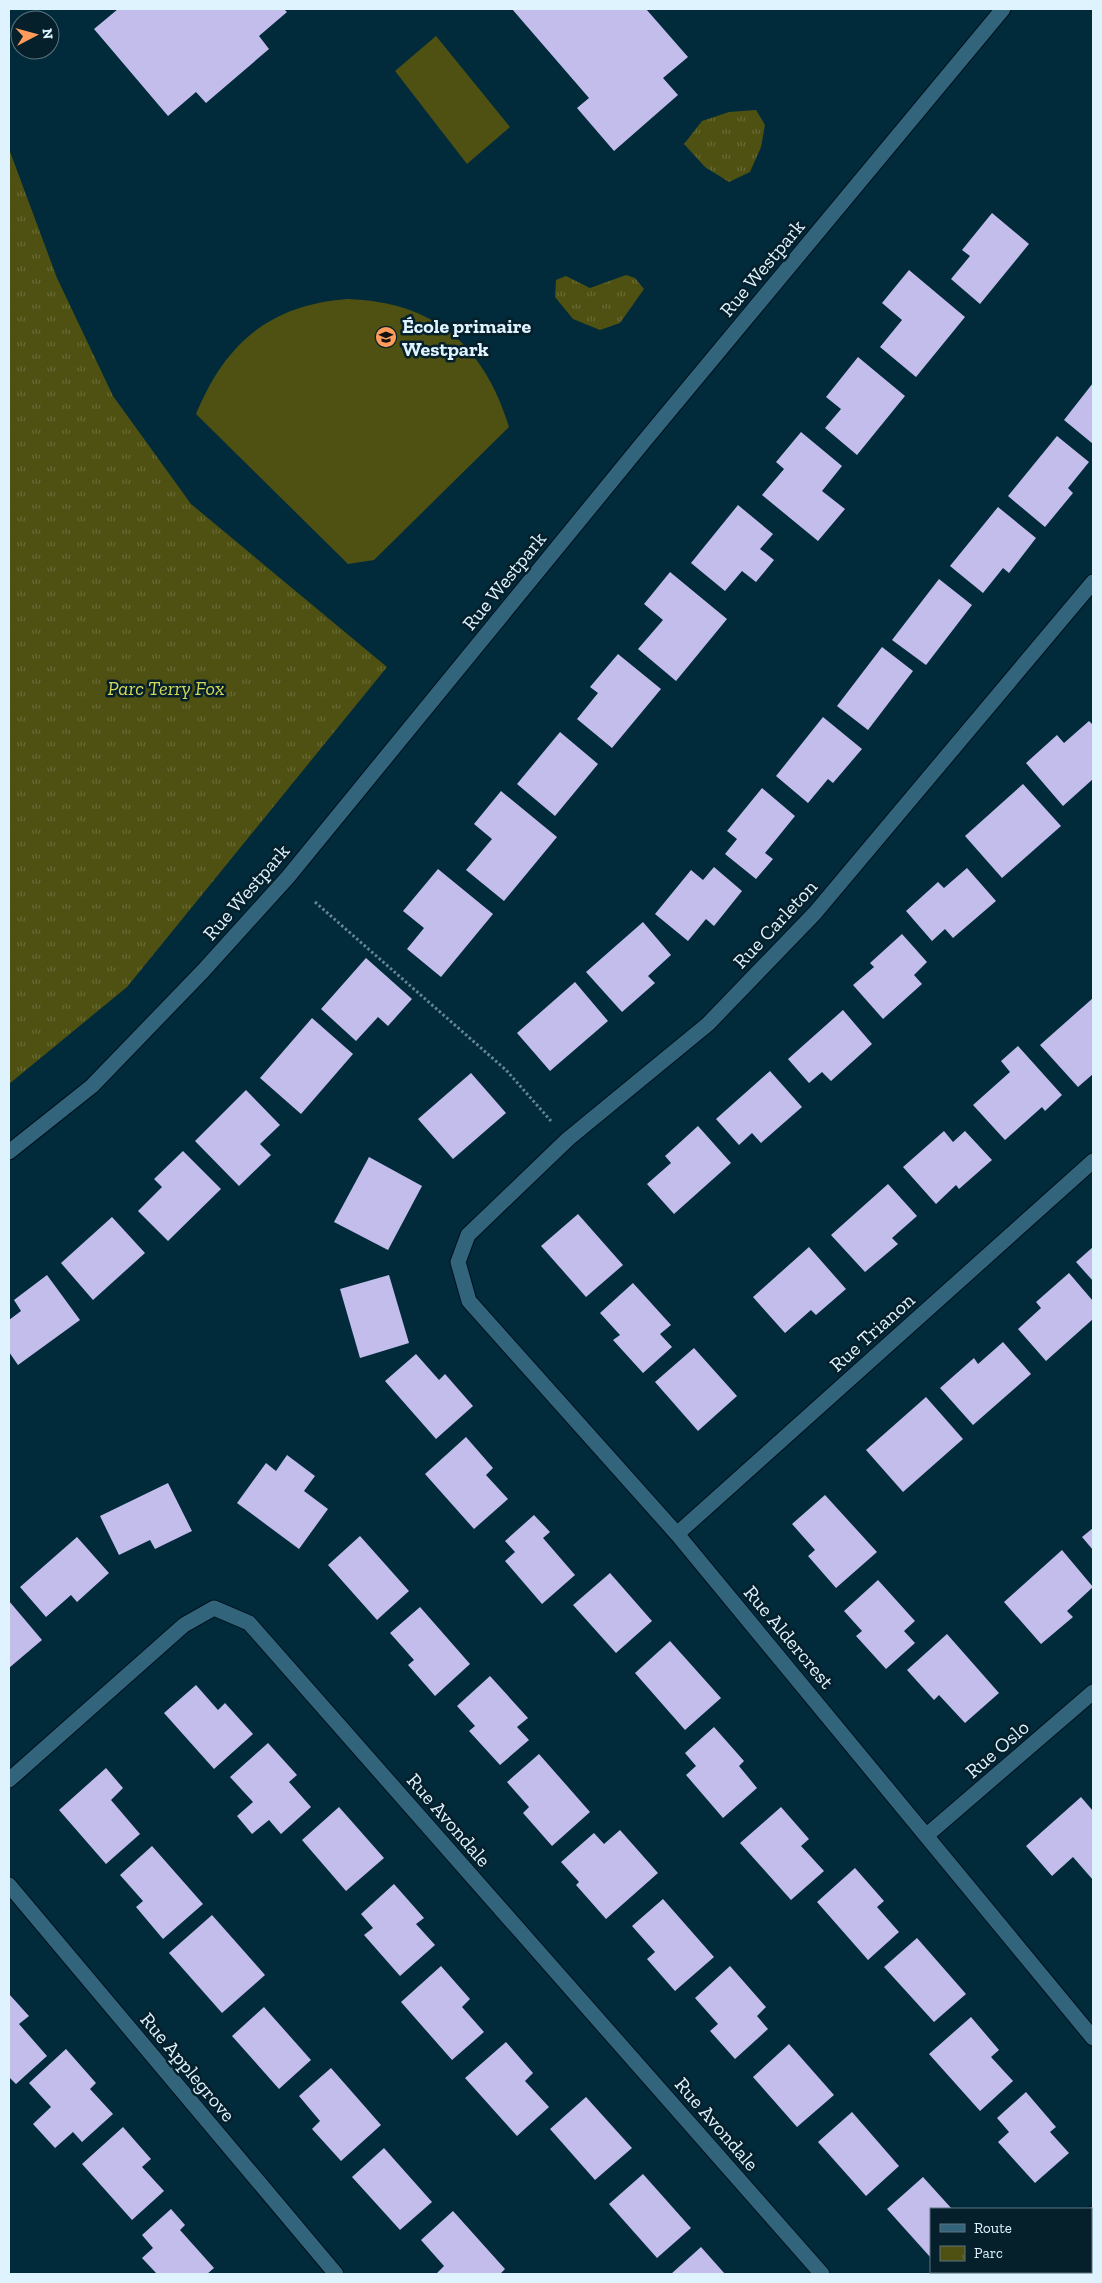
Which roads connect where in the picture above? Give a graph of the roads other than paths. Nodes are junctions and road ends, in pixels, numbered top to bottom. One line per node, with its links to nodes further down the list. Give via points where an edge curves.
1 (1003, 9): 3 (street, Rue Westpark, via 288,877 92,1086)
2 (1093, 582): 5 (street, Rue Carleton, via 815,913 708,1024 568,1139 468,1235)
3 (9, 1152)
4 (1093, 1161): 6 (street, Rue Trianon)
5 (458, 1262): 6 (street, Rue Aldercrest, via 469,1301)
6 (676, 1534): 9 (street, Rue Aldercrest)
7 (1093, 1692): 9 (street, Rue Oslo)
8 (9, 1780): 13 (street, Rue Avondale, via 184,1625 214,1608 249,1623)
9 (927, 1835): 11 (street, Rue Aldercrest)
10 (9, 1885): 12 (street, Rue Applegrove)
11 (1093, 2038)
12 (336, 2274)
13 (822, 2274)

